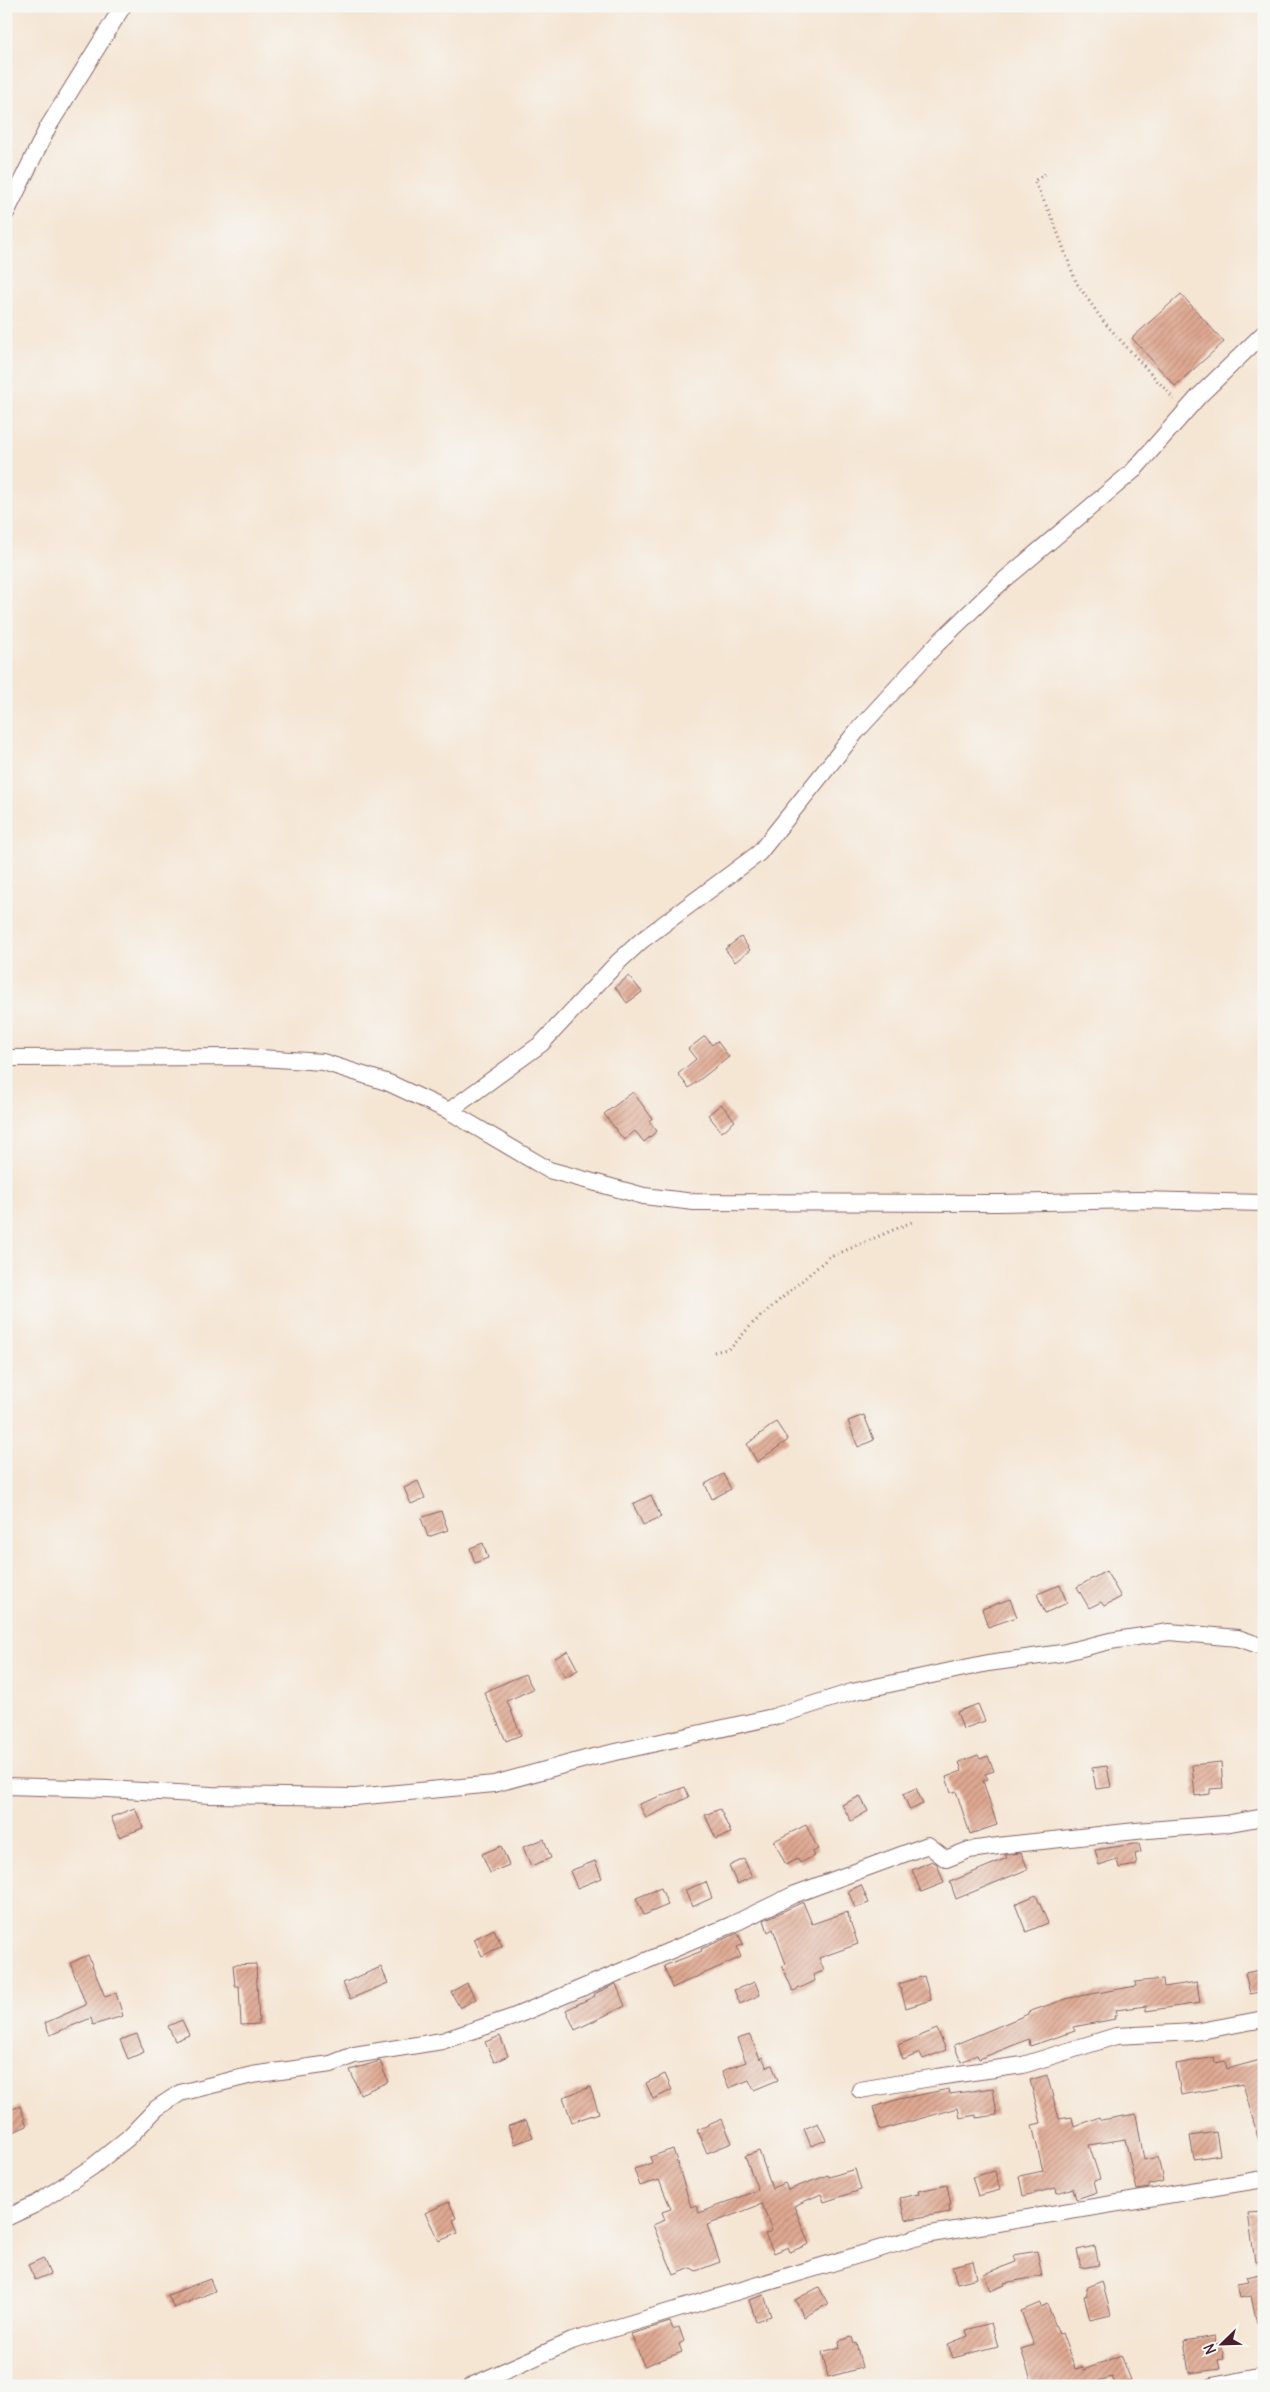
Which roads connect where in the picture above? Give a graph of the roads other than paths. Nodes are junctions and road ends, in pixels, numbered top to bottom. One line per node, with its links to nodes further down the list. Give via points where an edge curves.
1 (123, 6): 2 (street, via 48,127)
2 (6, 213)
3 (1264, 333): 5 (street, via 1184,413 1133,471 996,587 936,645 856,732 760,852 641,941 542,1044)
4 (6, 1058): 5 (street, via 243,1058 323,1062 389,1083)
5 (449, 1111): 6 (street, via 549,1170 644,1196 694,1202 1139,1200)
6 (1264, 1203)
7 (1264, 1647): 8 (street, via 1238,1638 1169,1632 1110,1641 852,1692 773,1717 590,1758 494,1784 355,1797 211,1795)
8 (6, 1786)
9 (1264, 1817): 13 (street, via 1225,1824 1006,1845 969,1850 946,1859 928,1845 793,1895 732,1925 513,2017 442,2041 354,2055 331,2064 252,2075 180,2093 156,2108 128,2138 92,2166 36,2204)
10 (1264, 2019): 11 (street, via 1195,2032 1116,2036 1024,2065)
11 (860, 2090)
12 (1264, 2179): 15 (street, via 925,2234 572,2342)
13 (6, 2218)
14 (1264, 2376): 16 (street)
15 (471, 2386)
16 (1212, 2386)

